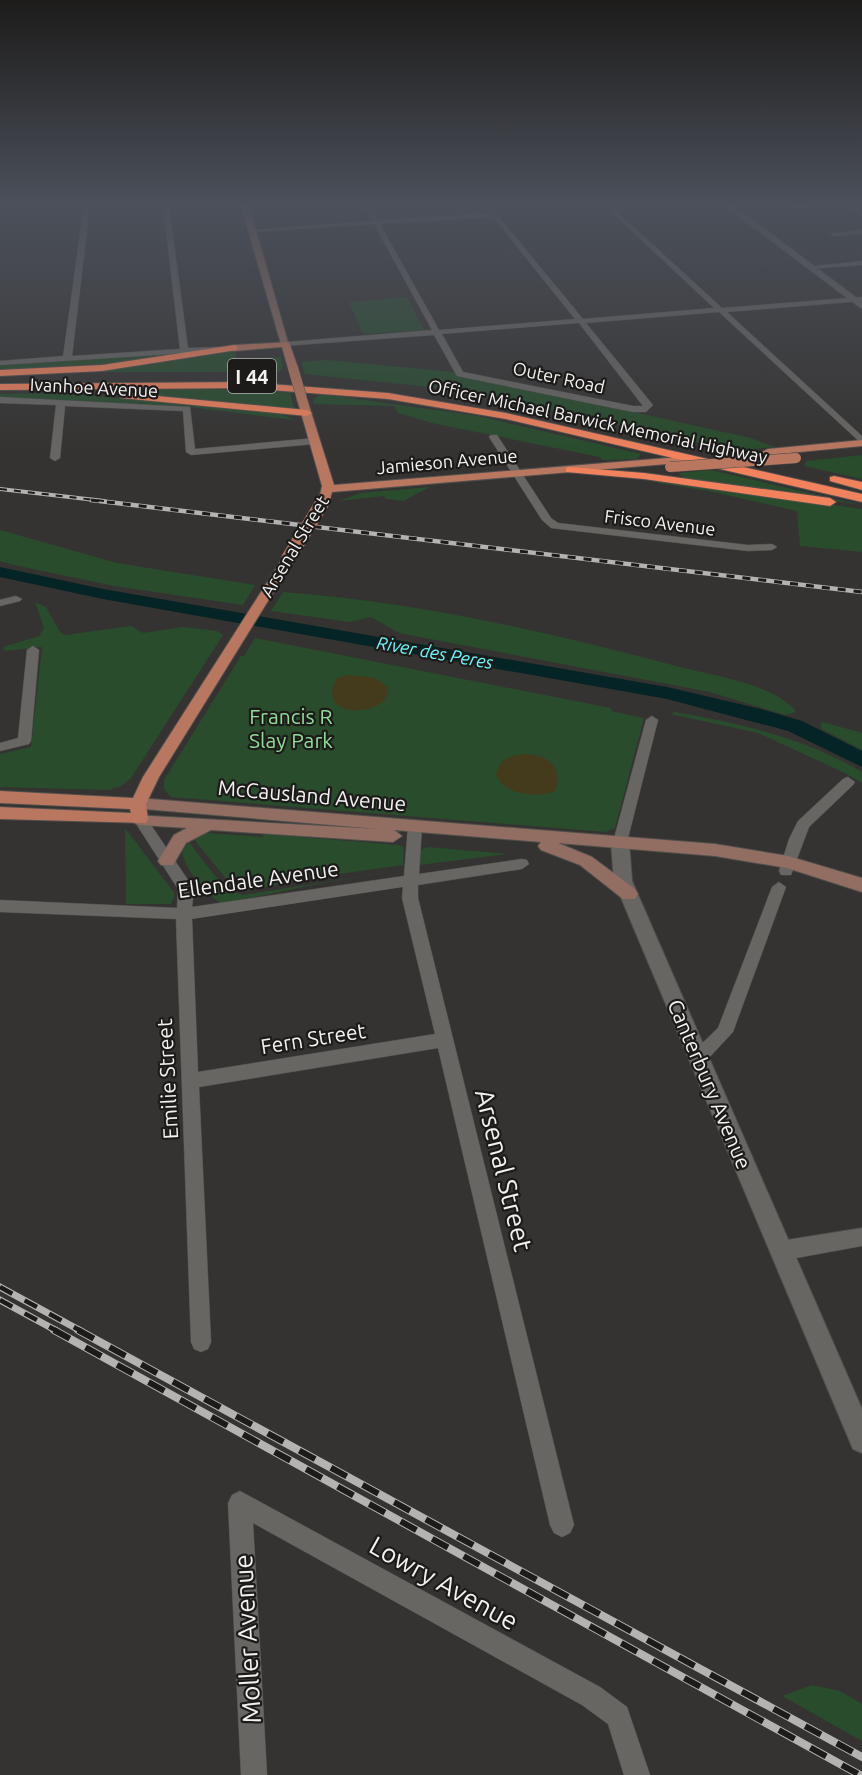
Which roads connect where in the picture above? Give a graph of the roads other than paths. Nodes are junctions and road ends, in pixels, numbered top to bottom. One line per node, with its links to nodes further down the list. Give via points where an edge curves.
1 (76, 289): 16 (street)
2 (176, 289): 15 (street)
3 (270, 289): 13 (main road, Arsenal Street)
4 (413, 289): 12 (street)
5 (555, 289): 11 (street)
6 (697, 289): 10 (street)
7 (842, 289): 8 (street)
8 (858, 299): 9 (street); 10 (street, Ivanhoe Avenue)
9 (862, 306)
10 (720, 310): 11 (street, Ivanhoe Avenue); 28 (street)
11 (581, 321): 12 (street, Ivanhoe Avenue); 12 (street, Outer Road, via 649,405 646,410 460,374)
12 (437, 332): 13 (street, Ivanhoe Avenue)
13 (286, 344): 14 (main road, Ivanhoe Avenue); 25 (main road, Arsenal Street, bridge)
14 (234, 348): 15 (street, Ivanhoe Avenue); 18 (highway, via 102,368)
15 (184, 352): 16 (street, Ivanhoe Avenue)
16 (67, 360): 17 (street, Ivanhoe Avenue)
17 (0, 363)
18 (0, 375): 21 (highway, Officer Michael Barwick Memorial Highway / I 44, via 232,375 334,380)
19 (0, 387): 20 (highway, Officer Michael Barwick Memorial Highway / I 44)
20 (40, 387): 25 (highway); 37 (highway, Officer Michael Barwick Memorial Highway / I 44, via 245,385 388,396 506,416)
21 (420, 390)
22 (0, 400): 24 (street, Ivanhoe Avenue)
23 (480, 400): 35 (highway, Officer Michael Barwick Memorial Highway)
24 (62, 402): 27 (street, Ivanhoe Avenue, via 187,409 191,452); 30 (street)
25 (307, 413): 27 (main road, Arsenal Street)
26 (494, 437): 33 (street)
27 (315, 441): 36 (main road, Arsenal Street)
28 (862, 442): 31 (main road, Jamieson Avenue)
29 (862, 451): 31 (main road, Jamieson Avenue, bridge)
30 (55, 458)
31 (674, 463): 32 (main road, Jamieson Avenue); 34 (highway, via 671,473)
32 (570, 470): 33 (main road, Jamieson Avenue); 34 (highway)
33 (516, 473): 36 (main road, Jamieson Avenue); 39 (street, Frisco Avenue, via 555,526 748,548)
34 (681, 481): 38 (highway)
35 (862, 486)
36 (327, 494): 48 (main road, Arsenal Street, bridge, via 151,777)
37 (862, 498)
38 (862, 507)
39 (772, 547)
40 (16, 599): 41 (street)
41 (0, 603)
42 (33, 650): 44 (street, via 24,741)
43 (652, 720): 52 (street, Canterbury Avenue)
44 (0, 747)
45 (848, 782): 55 (street, via 803,824)
46 (0, 797): 48 (main road, McCausland Avenue)
47 (0, 813): 48 (main road, McCausland Avenue)
48 (141, 817): 49 (main road, McCausland Avenue); 50 (main road, McCausland Avenue); 53 (street, Emilie Street)
49 (207, 825): 50 (main road, McCausland Avenue); 53 (main road, via 180,839)
50 (414, 832): 51 (main road, McCausland Avenue); 52 (main road, McCausland Avenue); 56 (street, Arsenal Street)
51 (548, 846): 52 (main road, McCausland Avenue); 58 (main road, via 586,861)
52 (619, 847): 55 (main road, via 714,858); 58 (street, Canterbury Avenue, via 620,868)
53 (167, 861): 61 (street, Emilie Street, via 186,889)
54 (522, 864): 56 (street, Ellendale Avenue)
55 (785, 873): 57 (main road); 59 (main road); 63 (street, via 725,1032)
56 (410, 880): 61 (street, Ellendale Avenue); 62 (street, Arsenal Street, via 410,898)
57 (862, 885)
58 (629, 894): 63 (street, Canterbury Avenue)
59 (862, 894)
60 (0, 906): 61 (street, Ellendale Avenue)
61 (184, 914): 64 (street, Emilie Street)
62 (444, 1040): 64 (street, Fern Street); 70 (street, Arsenal Street)
63 (699, 1057): 66 (street, Canterbury Avenue)
64 (190, 1081): 67 (street, Emilie Street)
65 (862, 1236): 66 (street)
66 (780, 1251): 68 (street, Canterbury Avenue)
67 (201, 1342)
68 (862, 1440)
69 (240, 1503): 71 (street, Moller Avenue); 72 (street, Lowry Avenue, via 591,1696 618,1716)
70 (562, 1526)
71 (254, 1775)
72 (637, 1775)

